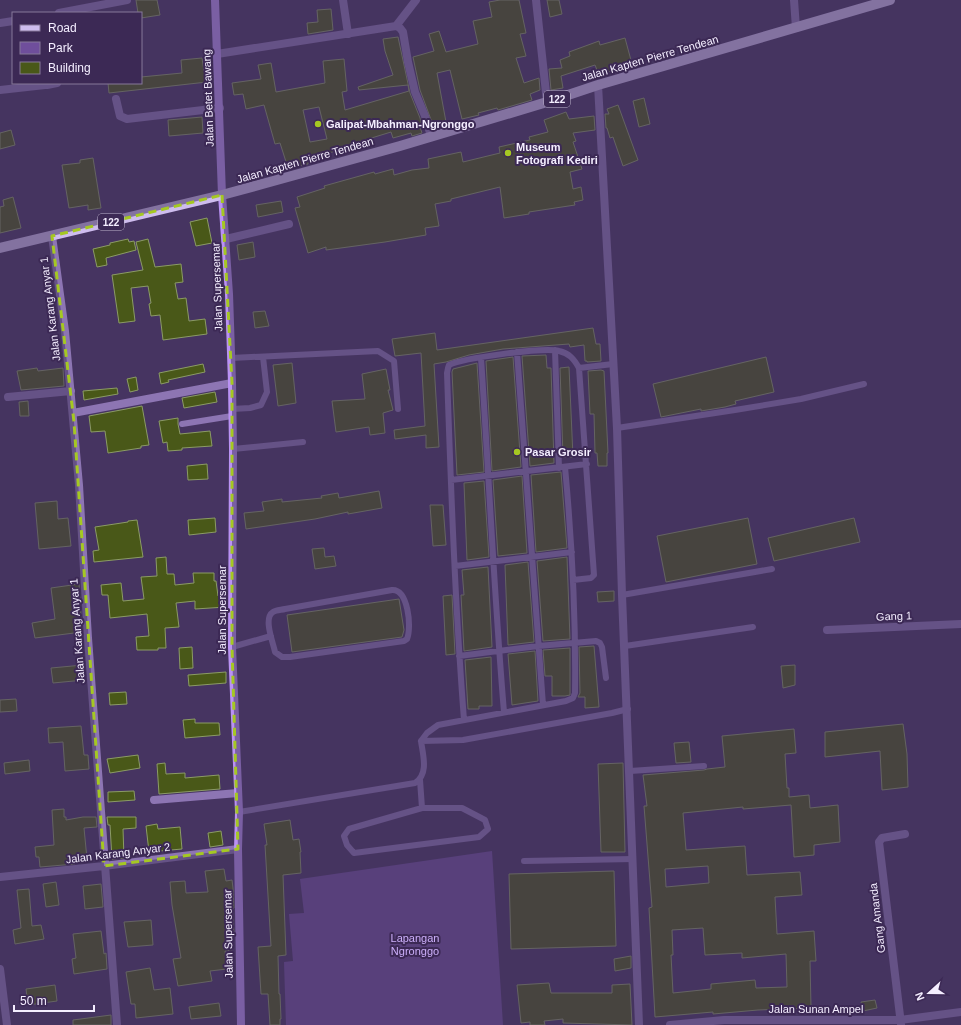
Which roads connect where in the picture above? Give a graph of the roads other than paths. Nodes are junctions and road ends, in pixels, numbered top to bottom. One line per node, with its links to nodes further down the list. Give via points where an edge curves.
1 (127, 0): 8 (street)
2 (215, 0): 14 (main road, Jalan Betet Bawang)
3 (343, 0): 13 (street)
4 (416, 0): 11 (street)
5 (536, 0): 19 (street)
6 (794, 0): 12 (street)
7 (890, 0): 12 (main road, Jalan Kapten Pierre Tendean / 122)
8 (64, 12)
9 (12, 21): 10 (street)
10 (0, 23)
11 (396, 26): 13 (street); 21 (street, via 403,32 415,92)
12 (796, 28): 16 (main road, Jalan Kapten Pierre Tendean / 122)
13 (348, 34): 14 (street)
14 (217, 54): 20 (main road, Jalan Betet Bawang)
15 (47, 84): 17 (street)
16 (598, 85): 19 (main road, Jalan Kapten Pierre Tendean / 122); 32 (street)
17 (0, 90)
18 (116, 99): 20 (street, via 120,116 127,119)
19 (547, 102): 21 (main road, Jalan Kapten Pierre Tendean / 122)
20 (220, 108): 22 (main road, Jalan Betet Bawang)
21 (431, 136): 22 (main road, Jalan Kapten Pierre Tendean / 122)
22 (222, 195): 24 (main road, Jalan Kapten Pierre Tendean / 122); 25 (main road, Jalan Supersemar)
23 (289, 224): 25 (street)
24 (52, 236): 26 (main road, Jalan Kapten Pierre Tendean / 122); 36 (street, Jalan Karang Anyar 1)
25 (226, 239): 30 (main road, Jalan Supersemar)
26 (0, 248)
27 (555, 350): 28 (lane); 33 (lane, via 571,356); 46 (lane)
28 (517, 352): 31 (lane); 47 (lane)
29 (263, 357): 30 (lane); 38 (lane, via 378,351 394,361); 40 (lane, via 267,392 261,405)
30 (231, 358): 34 (main road, Jalan Supersemar)
31 (481, 358): 48 (lane); 49 (lane, via 452,364 448,368)
32 (613, 364): 33 (lane); 42 (street)
33 (579, 368): 45 (lane)
34 (232, 383): 39 (street); 40 (main road, Jalan Supersemar)
35 (864, 384): 42 (lane, via 801,399)
36 (70, 391): 37 (street); 39 (street, Jalan Karang Anyar 1)
37 (8, 397)
38 (398, 409)
39 (73, 413): 84 (street, Jalan Karang Anyar 1)
40 (232, 413): 41 (lane); 44 (main road, Jalan Supersemar)
41 (182, 424)
42 (617, 428): 56 (street)
43 (303, 442): 44 (lane)
44 (233, 449): 64 (main road, Jalan Supersemar)
45 (586, 464): 46 (lane); 55 (lane, via 594,574 591,578)
46 (562, 467): 47 (lane); 50 (lane)
47 (526, 471): 48 (lane); 51 (lane)
48 (489, 475): 49 (lane); 52 (lane)
49 (450, 480): 53 (lane)
50 (572, 552): 51 (lane); 55 (lane)
51 (532, 556): 52 (lane); 62 (lane)
52 (494, 561): 53 (lane); 65 (lane)
53 (455, 566): 66 (lane)
54 (772, 569): 56 (lane)
55 (573, 580): 61 (lane)
56 (622, 595): 63 (street)
57 (961, 624): 59 (street, Gang 1)
58 (753, 627): 63 (lane)
59 (827, 630)
60 (271, 636): 60 (lane, via 275,652 282,657 400,642 408,636 408,608 398,590 285,608 269,616); 64 (lane)
61 (576, 643): 62 (lane); 67 (lane, via 600,643 604,654); 68 (lane, via 573,698)
62 (538, 646): 65 (lane); 68 (lane)
63 (625, 646): 69 (street)
64 (232, 647): 76 (main road, Jalan Supersemar)
65 (499, 651): 66 (lane); 70 (lane)
66 (459, 656): 71 (lane)
67 (606, 678)
68 (543, 705): 70 (lane)
69 (628, 709): 72 (lane, via 463,740); 74 (street)
70 (504, 712): 71 (lane)
71 (464, 720): 72 (lane, via 438,725)
72 (421, 741): 75 (lane, via 425,767)
73 (704, 766): 74 (lane)
74 (630, 771): 82 (street)
75 (420, 780): 78 (lane); 79 (lane, via 415,783)
76 (238, 793): 77 (street); 79 (main road, Jalan Supersemar)
77 (154, 800)
78 (422, 808): 78 (lane, via 349,829 344,836 347,845 354,853 479,837 488,829 485,820 462,808)
79 (239, 812): 81 (main road, Jalan Supersemar)
80 (906, 834): 88 (street, Gang Amanda, via 882,838 879,842)
81 (238, 849): 84 (street, Jalan Karang Anyar 2); 92 (main road, Jalan Supersemar)
82 (633, 859): 83 (lane); 93 (street)
83 (524, 861)
84 (104, 866): 85 (street, Jalan Karang Anyar 2); 91 (street, Jalan Karang Anyar 1)
85 (0, 877)
86 (0, 969): 90 (street)
87 (961, 1012): 88 (street, Jalan Sunan Ampel)
88 (901, 1023): 89 (street, Jalan Sunan Ampel, via 756,1020)
89 (697, 1024): 94 (street, Jalan Sunan Ampel)
90 (7, 1025)
91 (116, 1025)
92 (241, 1025)
93 (639, 1025)
94 (670, 1025)

